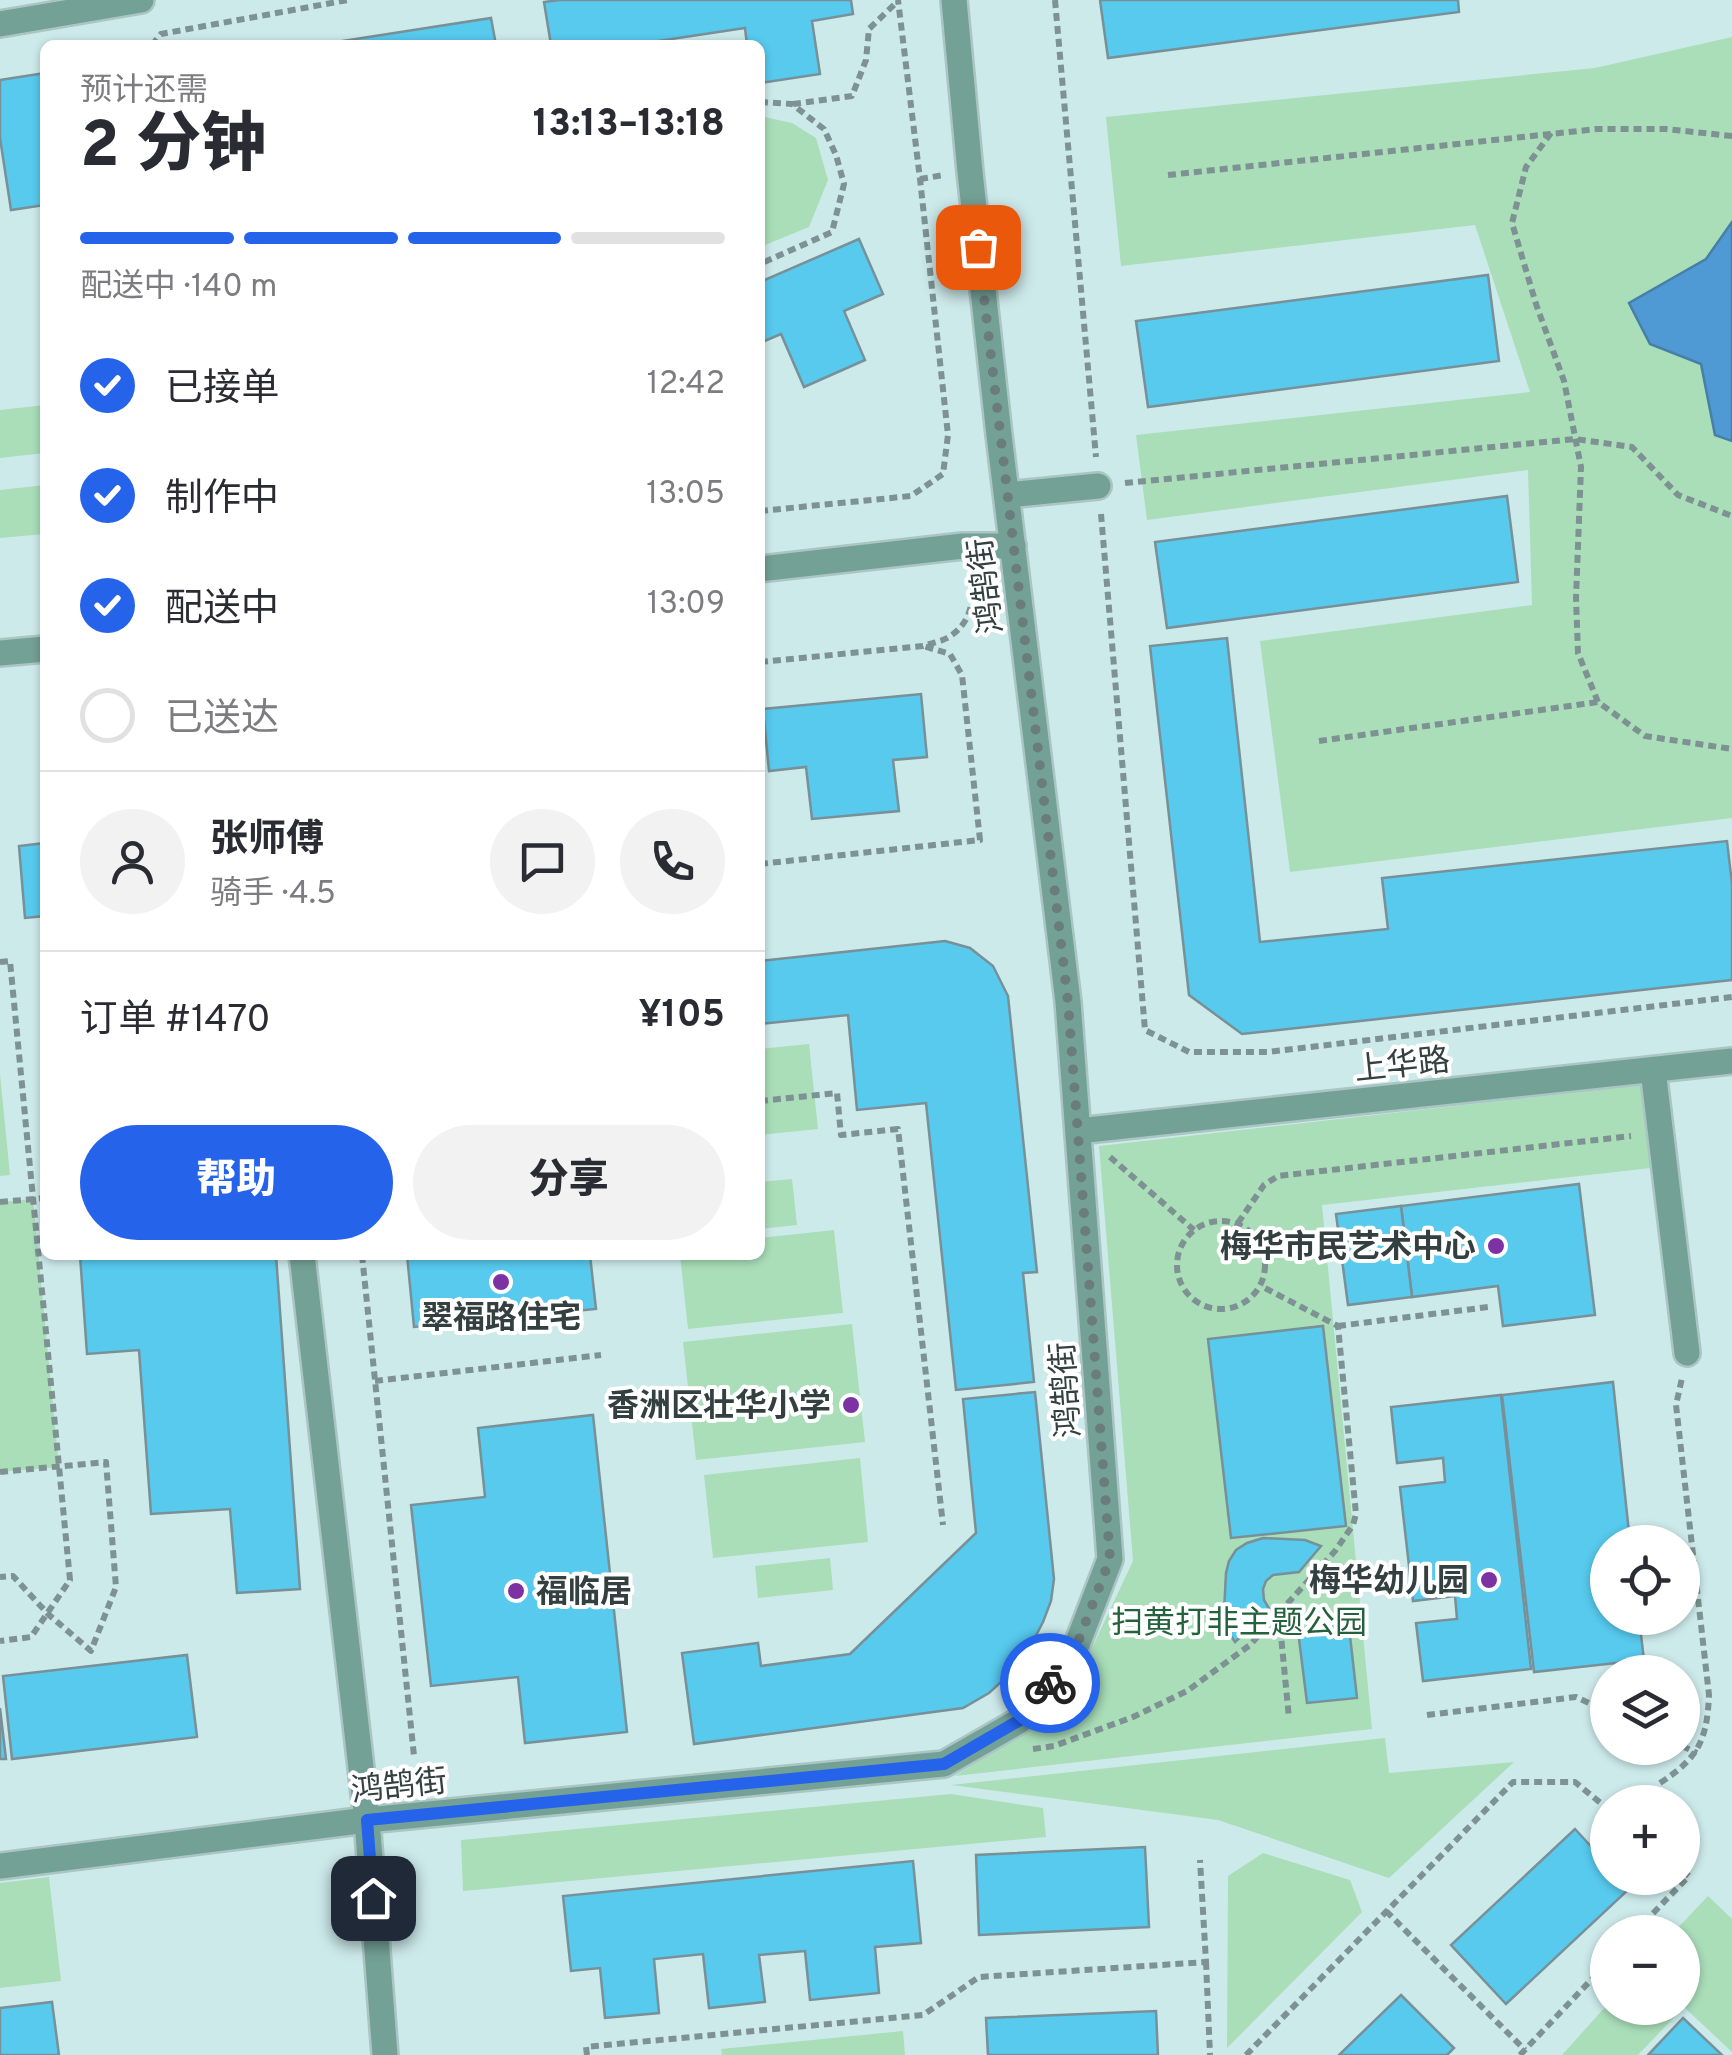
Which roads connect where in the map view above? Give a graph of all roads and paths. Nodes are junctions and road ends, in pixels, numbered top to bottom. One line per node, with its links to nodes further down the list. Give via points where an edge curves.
1 (141, 0): 6 (street)
2 (348, 0): 7 (path)
3 (954, 0): 16 (street, 鸿鹄街)
4 (1055, 0): 15 (path)
5 (898, 1): 9 (path, via 869,29 852,96); 17 (path, via 948,436 943,474 911,496)
6 (0, 24)
7 (156, 40)
8 (765, 102): 9 (path)
9 (792, 104): 13 (path, via 824,129 844,184 832,232)
10 (1551, 133): 11 (path, via 1666,129); 12 (path); 14 (path, via 1526,166 1512,223)
11 (1732, 136)
12 (1168, 174)
13 (765, 262)
14 (1576, 439): 15 (path); 18 (path, via 1632,446 1678,495); 26 (path, via 1578,652)
15 (1098, 486): 16 (street); 31 (path, via 1145,1030 1190,1052 1268,1052)
16 (1007, 495): 20 (street, 鸿鹄街)
17 (765, 511)
18 (1732, 516)
19 (963, 546): 20 (street); 21 (street); 22 (path, via 974,591 967,620 949,637)
20 (1013, 546): 35 (street, 鸿鹄街)
21 (765, 568)
22 (923, 646): 25 (path); 29 (path, via 950,654 962,675 980,840)
23 (40, 650): 24 (street)
24 (0, 654)
25 (765, 662)
26 (1598, 702): 27 (path); 28 (path, via 1645,736)
27 (1319, 740)
28 (1732, 749)
29 (765, 863)
30 (0, 962): 38 (path, via 10,961)
31 (1732, 997)
32 (1732, 1061): 33 (street, 上华路)
33 (1653, 1070): 35 (street, 上华路); 36 (street)
34 (765, 1100): 52 (path, via 837,1093 841,1135 898,1129)
35 (1078, 1130): 41 (path); 60 (street, 鸿鹄街, via 1110,1559 1073,1655 1020,1720)
36 (1661, 1132): 40 (path, via 1278,1176); 47 (street)
37 (40, 1198): 38 (path)
38 (34, 1199): 39 (path); 50 (path)
39 (0, 1202)
40 (1238, 1224): 41 (path, via 1223,1220); 44 (path, via 1260,1242 1266,1257)
41 (1194, 1230): 44 (path, via 1178,1253 1177,1268 1198,1304 1226,1310)
42 (303, 1260): 66 (street)
43 (363, 1260): 49 (path)
44 (1261, 1286): 46 (path)
45 (1488, 1306): 46 (path)
46 (1338, 1326): 55 (path, via 1354,1520)
47 (1687, 1353): 61 (path, via 1676,1405 1710,1695)
48 (601, 1355): 49 (path)
49 (375, 1381): 62 (path)
50 (59, 1467): 51 (path); 54 (path, via 70,1580); 54 (path, via 106,1462 116,1587 91,1651)
51 (0, 1472)
52 (943, 1525)
53 (0, 1577): 54 (path, via 13,1576)
54 (48, 1614): 56 (path, via 31,1638)
55 (1279, 1614): 59 (path); 60 (path, via 1250,1646 1187,1691 1133,1717 1054,1746 1003,1752)
56 (0, 1641)
57 (1590, 1704): 58 (path, via 1576,1697)
58 (1427, 1715)
59 (1288, 1718)
60 (987, 1739): 66 (street, 鸿鹄街, via 944,1764)
61 (1700, 1743)
62 (414, 1756)
63 (1685, 1765): 64 (path)
64 (1660, 1783)
65 (1590, 1794): 70 (path, via 1575,1782 1513,1782)
66 (367, 1820): 68 (street, 鸿鹄街); 75 (street)
67 (1200, 1860): 72 (path)
68 (0, 1866)
69 (1671, 1895): 71 (path)
70 (1386, 1911): 74 (path); 78 (path)
71 (1651, 1915)
72 (1206, 1962): 76 (path, via 979,1977 923,2015 586,2046); 77 (path)
73 (1590, 1981): 74 (path)
74 (1522, 2052)
75 (385, 2055)
76 (587, 2055)
77 (1210, 2055)
78 (1246, 2055)

